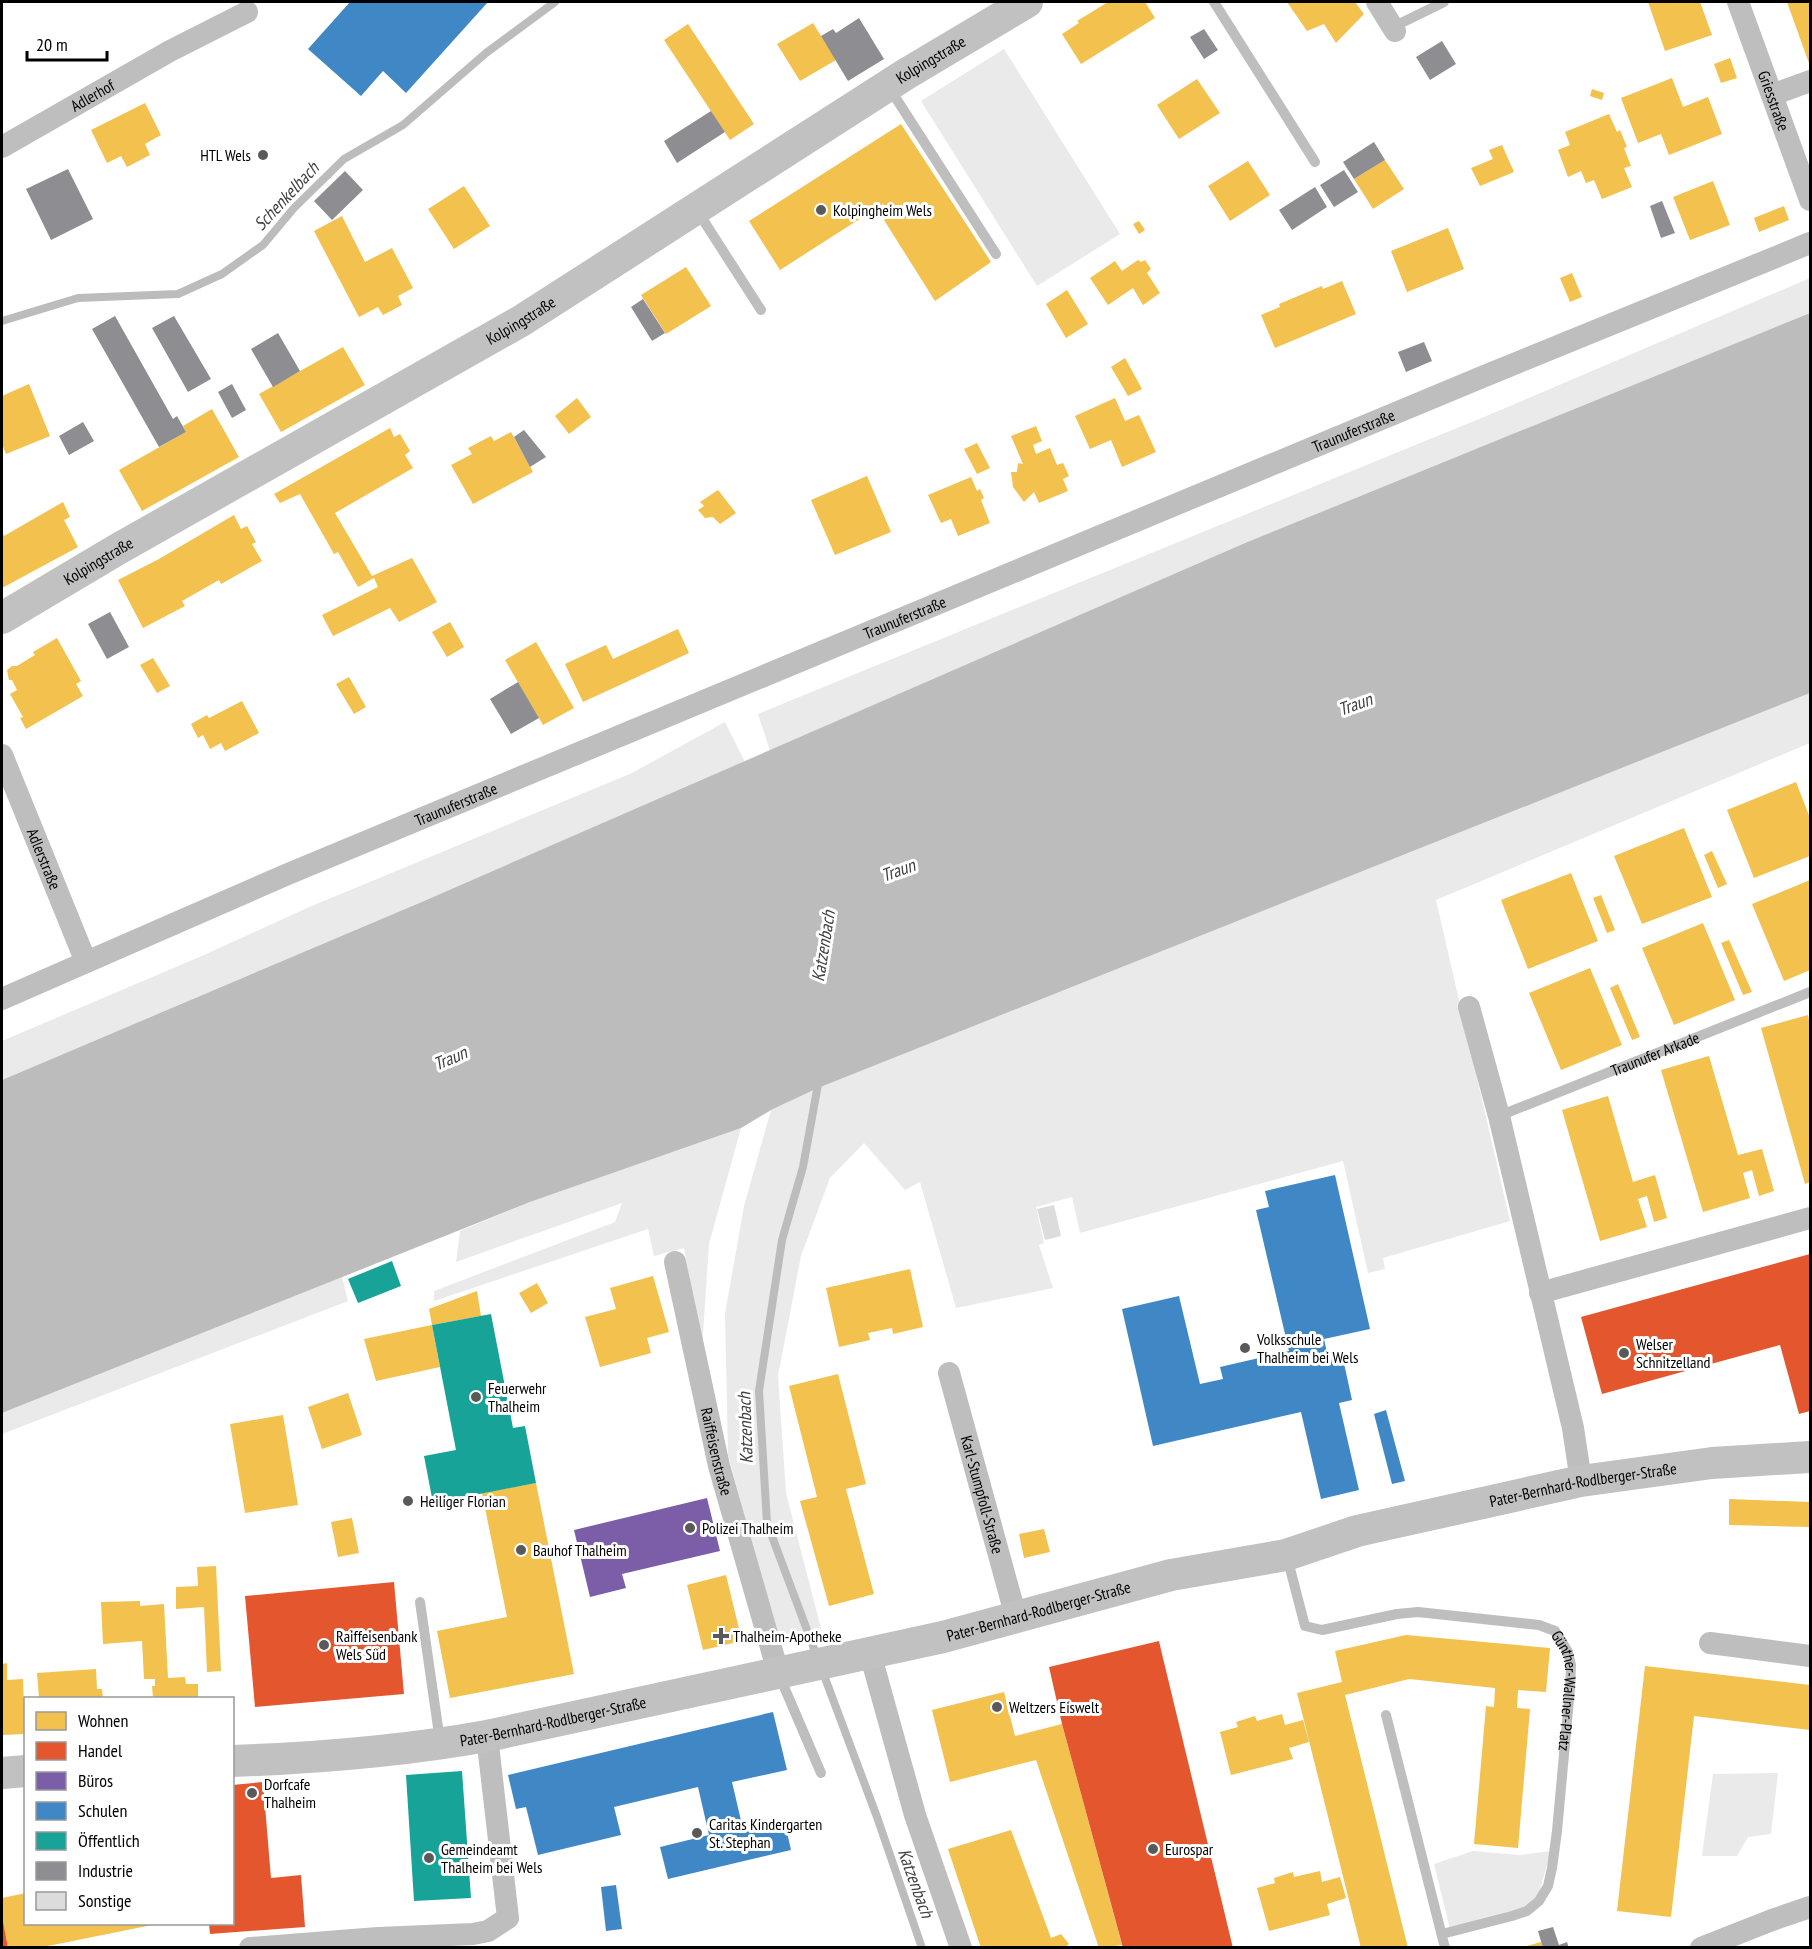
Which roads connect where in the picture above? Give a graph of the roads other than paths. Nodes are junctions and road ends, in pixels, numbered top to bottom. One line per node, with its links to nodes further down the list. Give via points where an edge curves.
1 (1027, 2): 9 (main road, Kolpingstraße)
2 (1214, 2): 12 (lane)
3 (1377, 2): 7 (street)
4 (1444, 2): 7 (lane)
5 (1738, 2): 10 (street, Griesstraße)
6 (248, 12): 11 (street, Adlerhof, via 170,51)
7 (1394, 29)
8 (1810, 81): 10 (street)
9 (889, 86): 14 (main road, Kolpingstraße); 16 (lane)
10 (1772, 95): 13 (street, Griesstraße)
11 (2, 147)
12 (1315, 162)
13 (1810, 200)
14 (696, 209): 17 (lane); 18 (main road, Kolpingstraße, via 521,321)
15 (1810, 243): 20 (street, Traunuferstraße, via 310,865)
16 (996, 254)
17 (761, 310)
18 (2, 618)
19 (2, 756): 20 (street, Adlerstraße)
20 (86, 962): 22 (street, Traunuferstraße)
21 (1810, 992): 24 (lane, Traunufer Arkade)
22 (2, 999)
23 (1469, 1007): 24 (street)
24 (1498, 1116): 27 (street)
25 (1810, 1218): 27 (street)
26 (675, 1262): 39 (street, Raiffeisenstraße, via 719,1466)
27 (1540, 1293): 30 (street, via 1573,1428)
28 (949, 1373): 35 (street, Karl-Stumpfoll-Straße)
29 (1810, 1457): 30 (main road, Pater-Bernhard-Rodlberger-Straße, via 1712,1463)
30 (1581, 1481): 31 (main road, Pater-Bernhard-Rodlberger-Straße)
31 (1357, 1531): 32 (main road, Pater-Bernhard-Rodlberger-Straße); 33 (main road, Pater-Bernhard-Rodlberger-Straße, via 1280,1534)
32 (1286, 1555): 33 (main road, Pater-Bernhard-Rodlberger-Straße); 48 (lane, Günther-Wallner-Platz, via 1305,1626 1323,1630 1418,1612 1459,1615 1539,1625 1555,1631 1568,1652 1570,1689 1548,1886 1527,1911)
33 (1171, 1575): 35 (main road, Pater-Bernhard-Rodlberger-Straße)
34 (420, 1602): 42 (lane)
35 (1016, 1617): 37 (main road, Pater-Bernhard-Rodlberger-Straße)
36 (1710, 1643): 38 (street)
37 (870, 1653): 39 (main road, Pater-Bernhard-Rodlberger-Straße); 50 (street, via 915,1815)
38 (1810, 1656)
39 (778, 1672): 41 (main road, Pater-Bernhard-Rodlberger-Straße); 46 (lane)
40 (1386, 1714): 48 (lane)
41 (487, 1736): 42 (main road, Pater-Bernhard-Rodlberger-Straße); 49 (street, via 508,1918 473,1935)
42 (440, 1744): 43 (main road, Pater-Bernhard-Rodlberger-Straße, via 334,1756)
43 (234, 1761)
44 (24, 1772): 45 (main road)
45 (2, 1773)
46 (820, 1773)
47 (1810, 1907): 52 (street)
48 (1442, 1934): 51 (lane)
49 (250, 1947)
50 (961, 1947)
51 (1445, 1947)
52 (1701, 1947)

